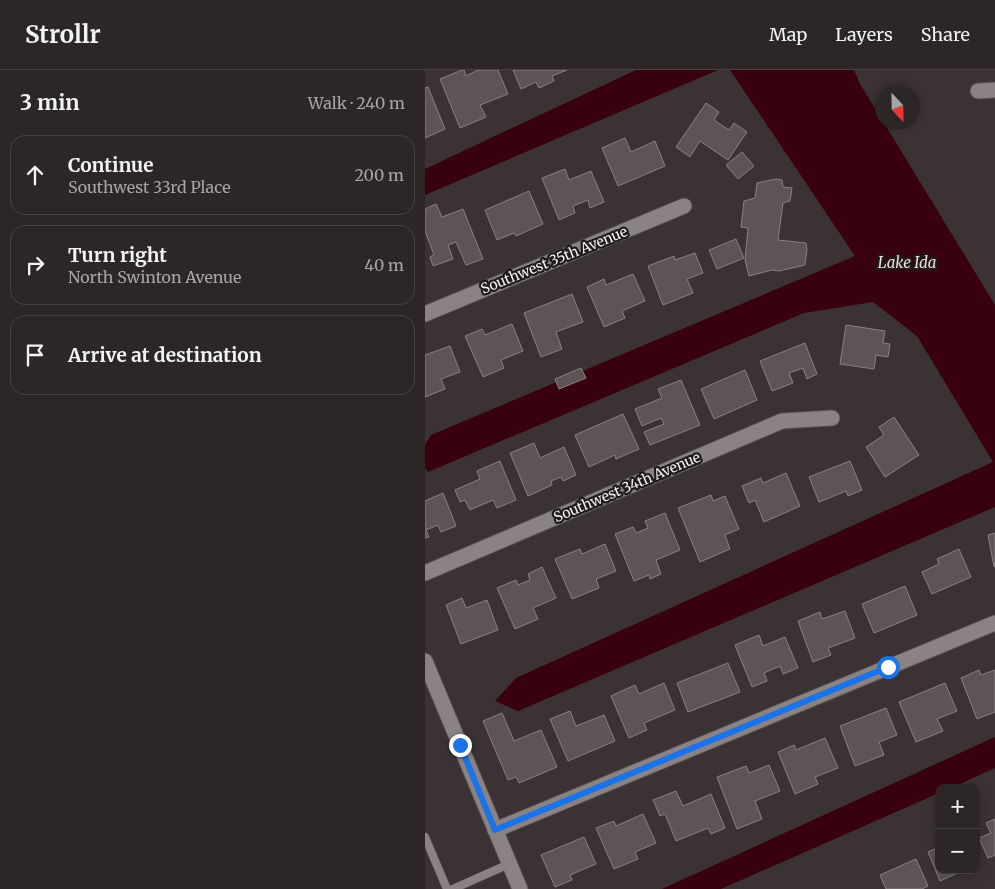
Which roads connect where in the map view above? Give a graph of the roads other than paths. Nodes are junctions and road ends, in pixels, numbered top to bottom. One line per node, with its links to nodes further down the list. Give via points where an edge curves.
1 (995, 90): 2 (street)
2 (978, 91)
3 (684, 206): 4 (street, Southwest 35th Avenue)
4 (425, 314)
5 (832, 418): 6 (street, Southwest 34th Avenue, via 782,421)
6 (425, 573)
7 (995, 623): 9 (street)
8 (425, 660): 9 (street)
9 (495, 830): 11 (street)
10 (425, 837): 12 (lane)
11 (509, 864): 13 (lane); 14 (street)
12 (447, 889)
13 (453, 889)
14 (520, 889)

